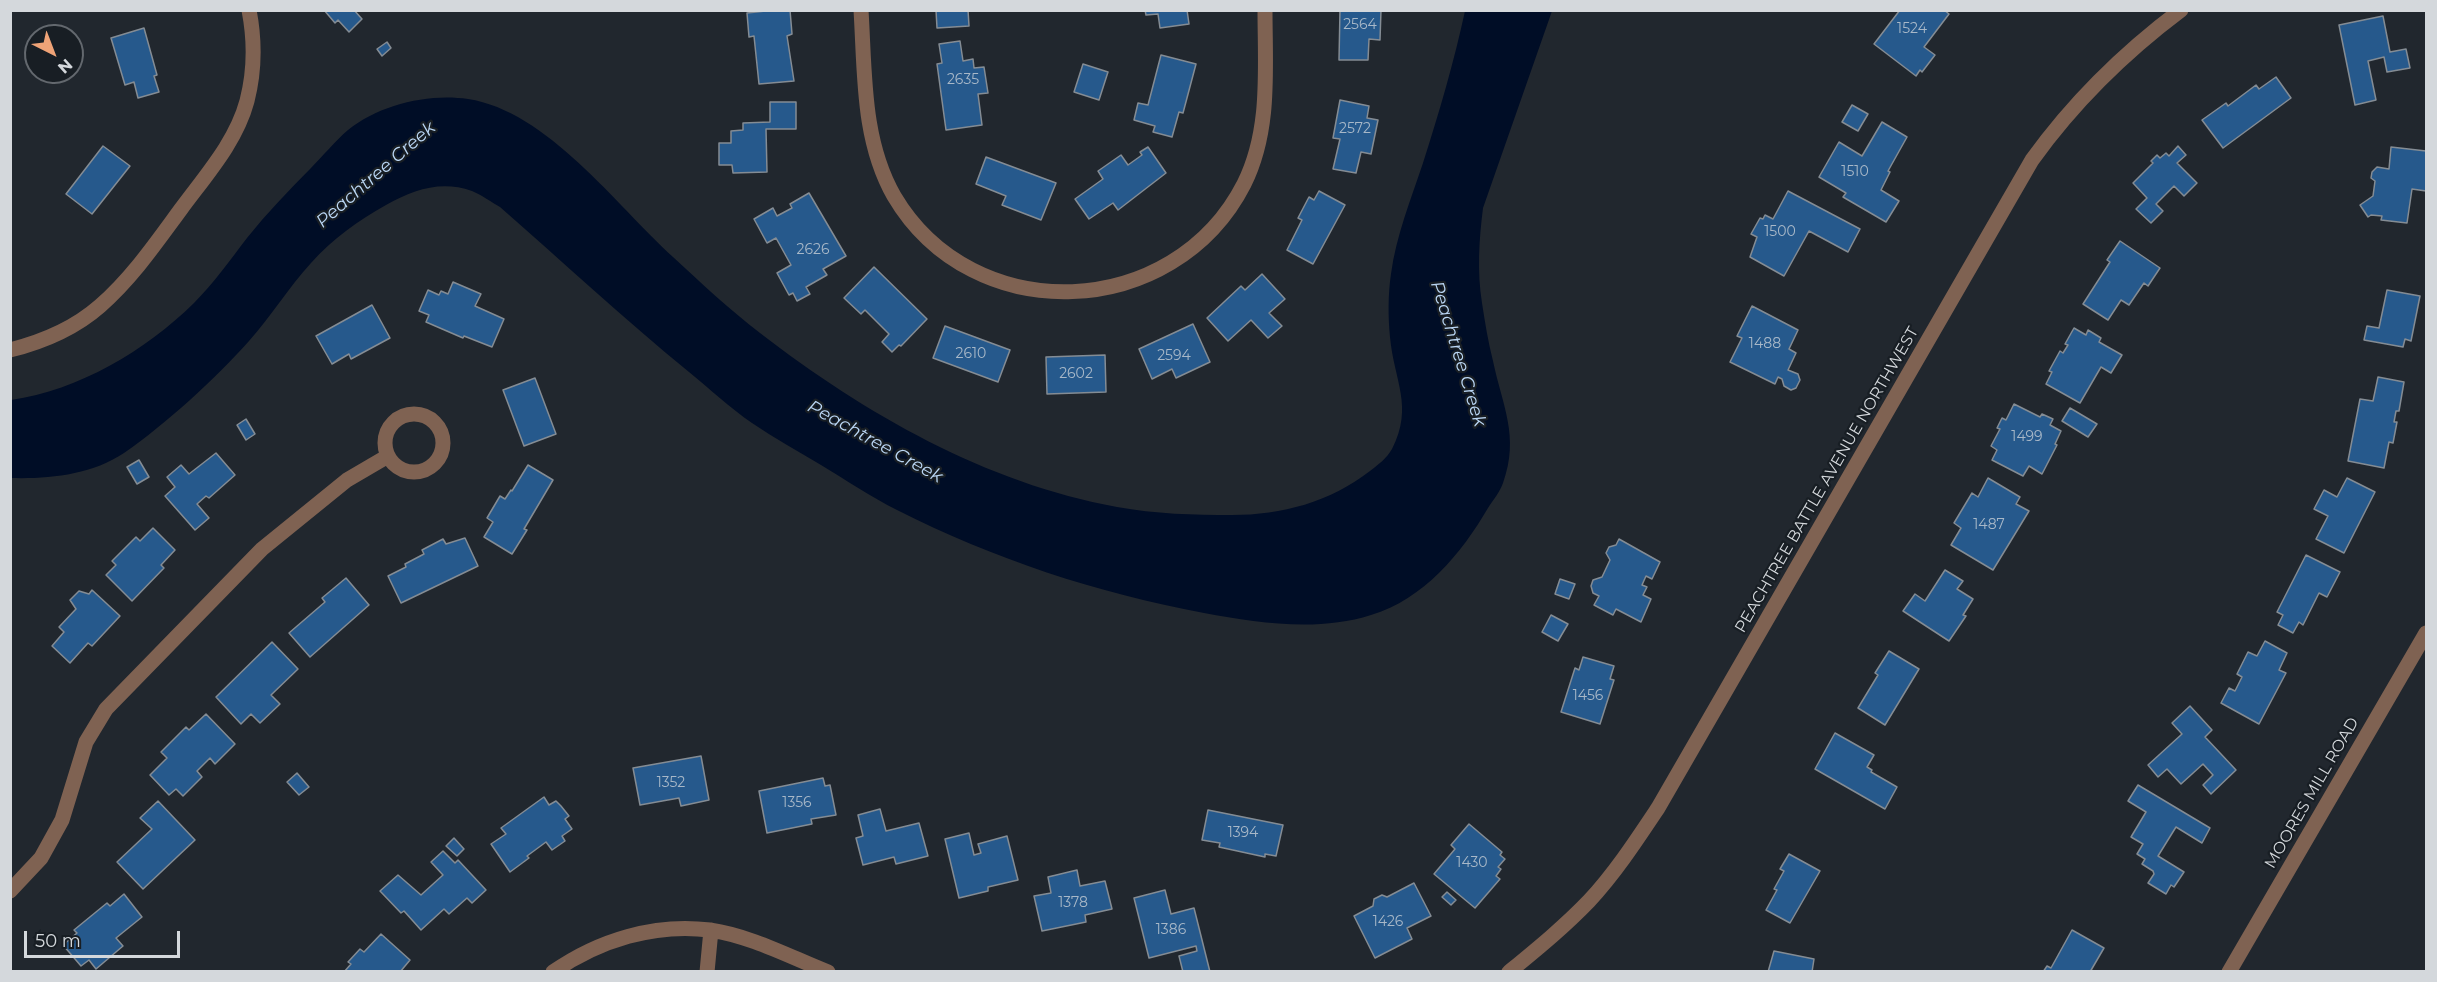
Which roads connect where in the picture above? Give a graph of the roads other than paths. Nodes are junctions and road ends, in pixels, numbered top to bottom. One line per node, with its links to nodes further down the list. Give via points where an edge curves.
1 (249, 10): 5 (street, via 254,36 253,73 241,118 225,149 133,274 99,308 61,332)
2 (861, 10): 3 (street, via 869,125 878,162 895,196 917,227 964,265 1016,287 1054,293 1095,291 1138,280 1181,257 1217,225 1244,184 1258,146 1265,108)
3 (1266, 10)
4 (2181, 10): 13 (street, PEACHTREE BATTLE AVENUE NORTHWEST, via 2150,33 2094,86 2032,160 1658,808 1625,858 1589,901)
5 (10, 350)
6 (388, 456): 8 (street, via 347,480 262,549 106,709 86,742 62,820 41,858)
7 (2427, 633): 14 (street, MOORES MILL ROAD)
8 (10, 891)
9 (711, 930): 10 (street, via 669,928 627,936 578,954); 11 (street); 12 (street, via 751,941)
10 (553, 972)
11 (707, 972)
12 (828, 972)
13 (1509, 972)
14 (2229, 972)

